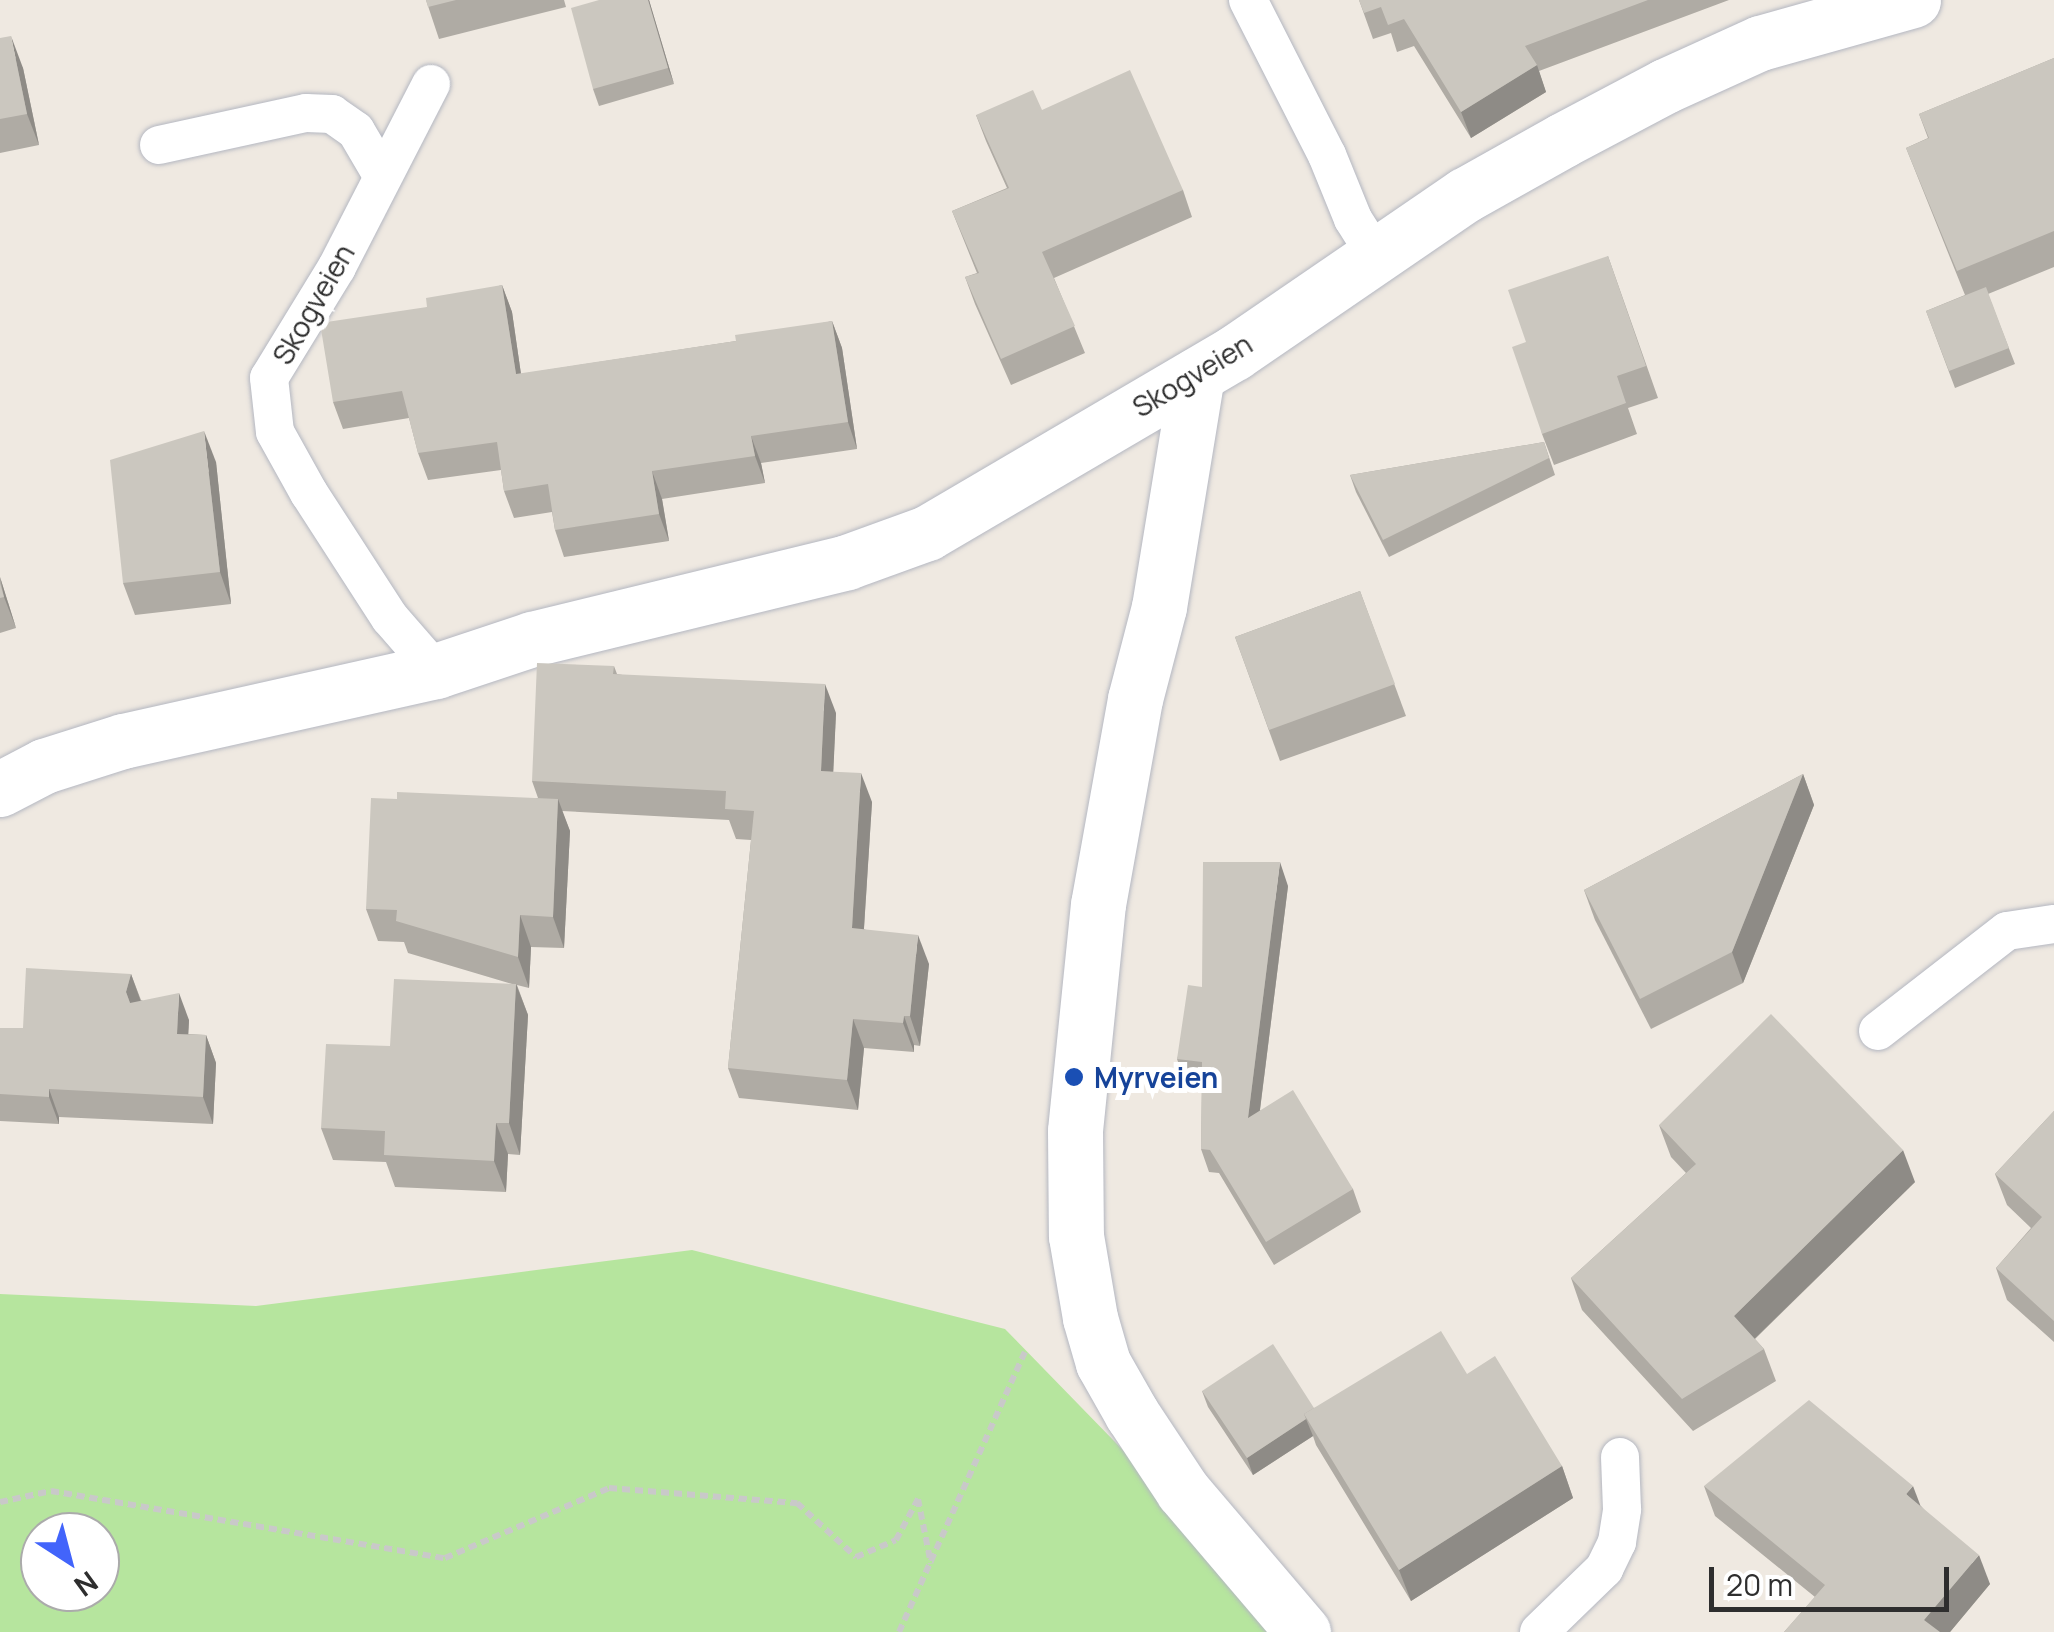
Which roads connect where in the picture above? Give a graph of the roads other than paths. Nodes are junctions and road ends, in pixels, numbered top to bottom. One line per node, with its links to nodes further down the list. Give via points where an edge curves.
1 (1248, 0): 6 (lane)
2 (1914, 0): 6 (street, Skogveien, via 1760,43 1665,86 1465,195)
3 (431, 84): 5 (lane, Skogveien)
4 (159, 145): 5 (lane, via 306,113 332,114 356,130)
5 (383, 177): 8 (lane, Skogveien, via 270,378 273,414 275,432 308,493 390,618)
6 (1374, 254): 7 (street, Skogveien)
7 (1197, 375): 8 (street, Skogveien, via 927,534 847,562 532,639); 13 (street, via 1160,607 1135,699 1098,904 1075,1131 1076,1236 1104,1363 1132,1414 1184,1491)
8 (436, 671): 9 (street, Skogveien, via 123,742 44,766)
9 (0, 789)
10 (2054, 924): 11 (lane, via 2007,930)
11 (1878, 1030)
12 (1620, 1457): 14 (lane, via 1618,1542 1604,1569)
13 (1302, 1632)
14 (1539, 1632)

